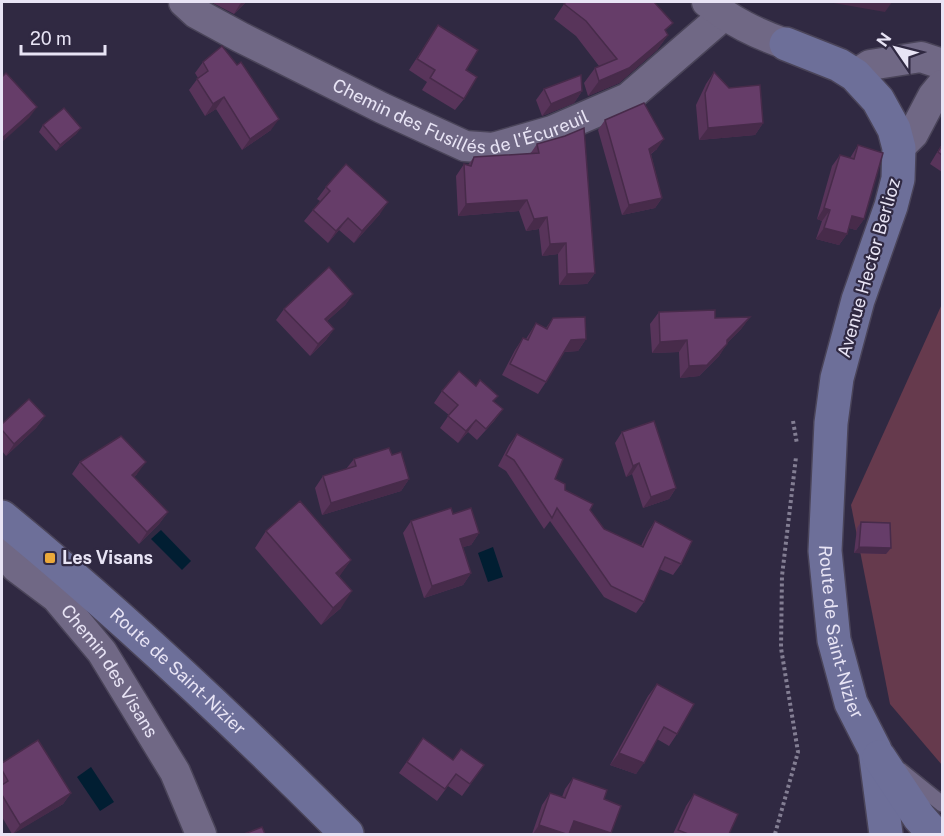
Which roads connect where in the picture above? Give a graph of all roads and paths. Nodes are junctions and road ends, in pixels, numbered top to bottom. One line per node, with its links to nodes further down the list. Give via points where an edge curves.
1 (184, 2): 2 (street, Chemin des Fusillés de l'Écureuil, via 240,37 382,108 465,147 493,148 552,131 628,98)
2 (716, 8): 3 (street, Avenue Hector Berlioz, via 753,32)
3 (786, 44): 5 (main road, Avenue Hector Berlioz)
4 (942, 64): 5 (street, via 921,57 870,65)
5 (855, 75): 7 (main road, Avenue Hector Berlioz, via 879,100 894,129)
6 (942, 84): 7 (street, via 913,134)
7 (898, 148): 9 (main road, Avenue Hector Berlioz, via 898,178 855,311 837,378)
8 (792, 421): 15 (path, via 798,445 782,576 781,648 798,752)
9 (831, 423): 11 (main road, Route de Saint-Nizier, via 825,551 834,640 850,703)
10 (8, 523): 13 (street, Chemin des Visans, via 3,550 16,567 56,597 102,652 175,772); 14 (main road, Route de Saint-Nizier, via 170,663)
11 (875, 750): 12 (main road); 16 (main road, Route de Saint-Nizier)
12 (929, 822)
13 (201, 834)
14 (347, 834)
15 (775, 834)
16 (886, 834)

